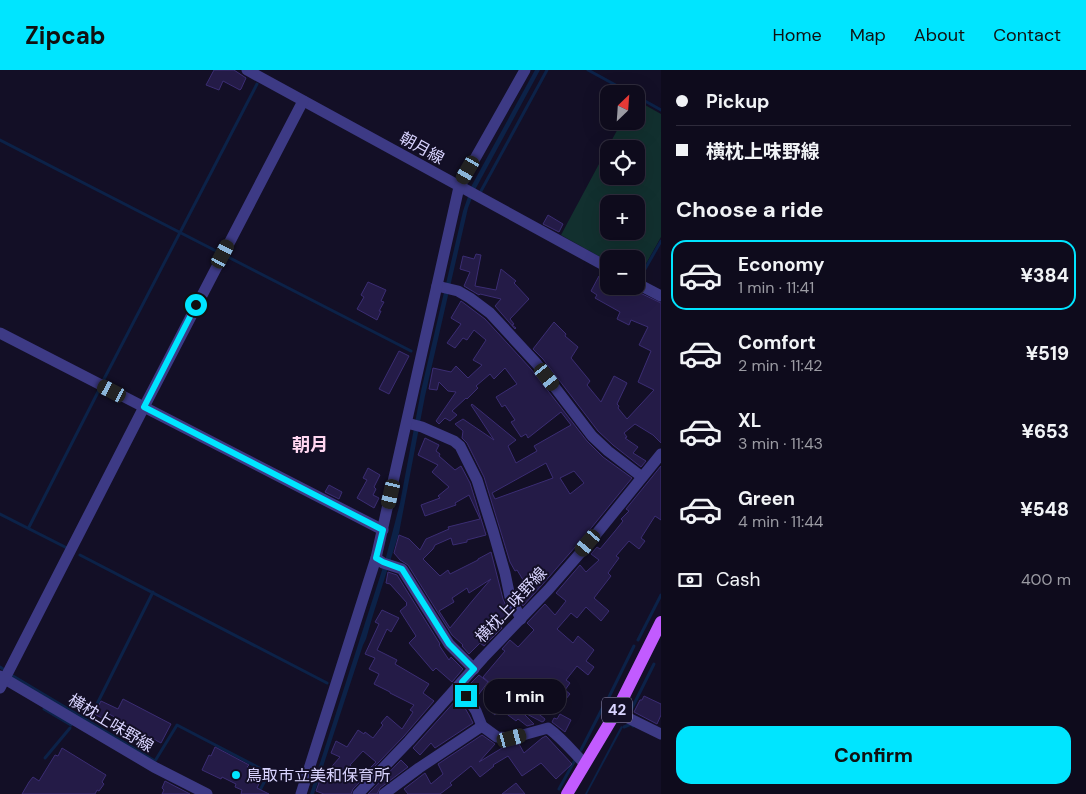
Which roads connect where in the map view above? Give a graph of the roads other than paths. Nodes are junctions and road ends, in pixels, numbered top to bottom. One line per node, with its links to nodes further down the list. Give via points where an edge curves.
1 (247, 70): 3 (street, 朝月線)
2 (525, 70): 4 (street)
3 (302, 101): 4 (street, 朝月線); 10 (street)
4 (459, 187): 5 (street, 朝月線); 6 (street)
5 (600, 263)
6 (437, 286): 11 (street); 13 (street, via 458,291 490,313 537,364 592,436)
7 (645, 288): 8 (street)
8 (661, 296)
9 (0, 333): 10 (street)
10 (144, 407): 14 (street); 19 (street)
11 (407, 423): 14 (street); 16 (street, via 460,446 477,480 510,597)
12 (661, 454): 13 (street, 横枕上味野線)
13 (642, 477): 16 (street, 横枕上味野線)
14 (383, 530): 15 (street)
15 (376, 558): 18 (street, via 402,569 449,644); 26 (street)
16 (521, 619): 18 (street, 横枕上味野線)
17 (661, 622): 21 (main road, 42)
18 (474, 669): 20 (street, 横枕上味野線)
19 (2, 681): 25 (street, 横枕上味野線)
20 (462, 682): 22 (street); 27 (street, 横枕上味野線)
21 (616, 712): 23 (street); 24 (main road, 42)
22 (482, 726): 24 (street, via 497,737 512,738 548,728); 28 (street)
23 (661, 734)
24 (585, 764): 29 (main road, 42)
25 (207, 794)
26 (301, 794)
27 (358, 794)
28 (384, 794)
29 (567, 794)

